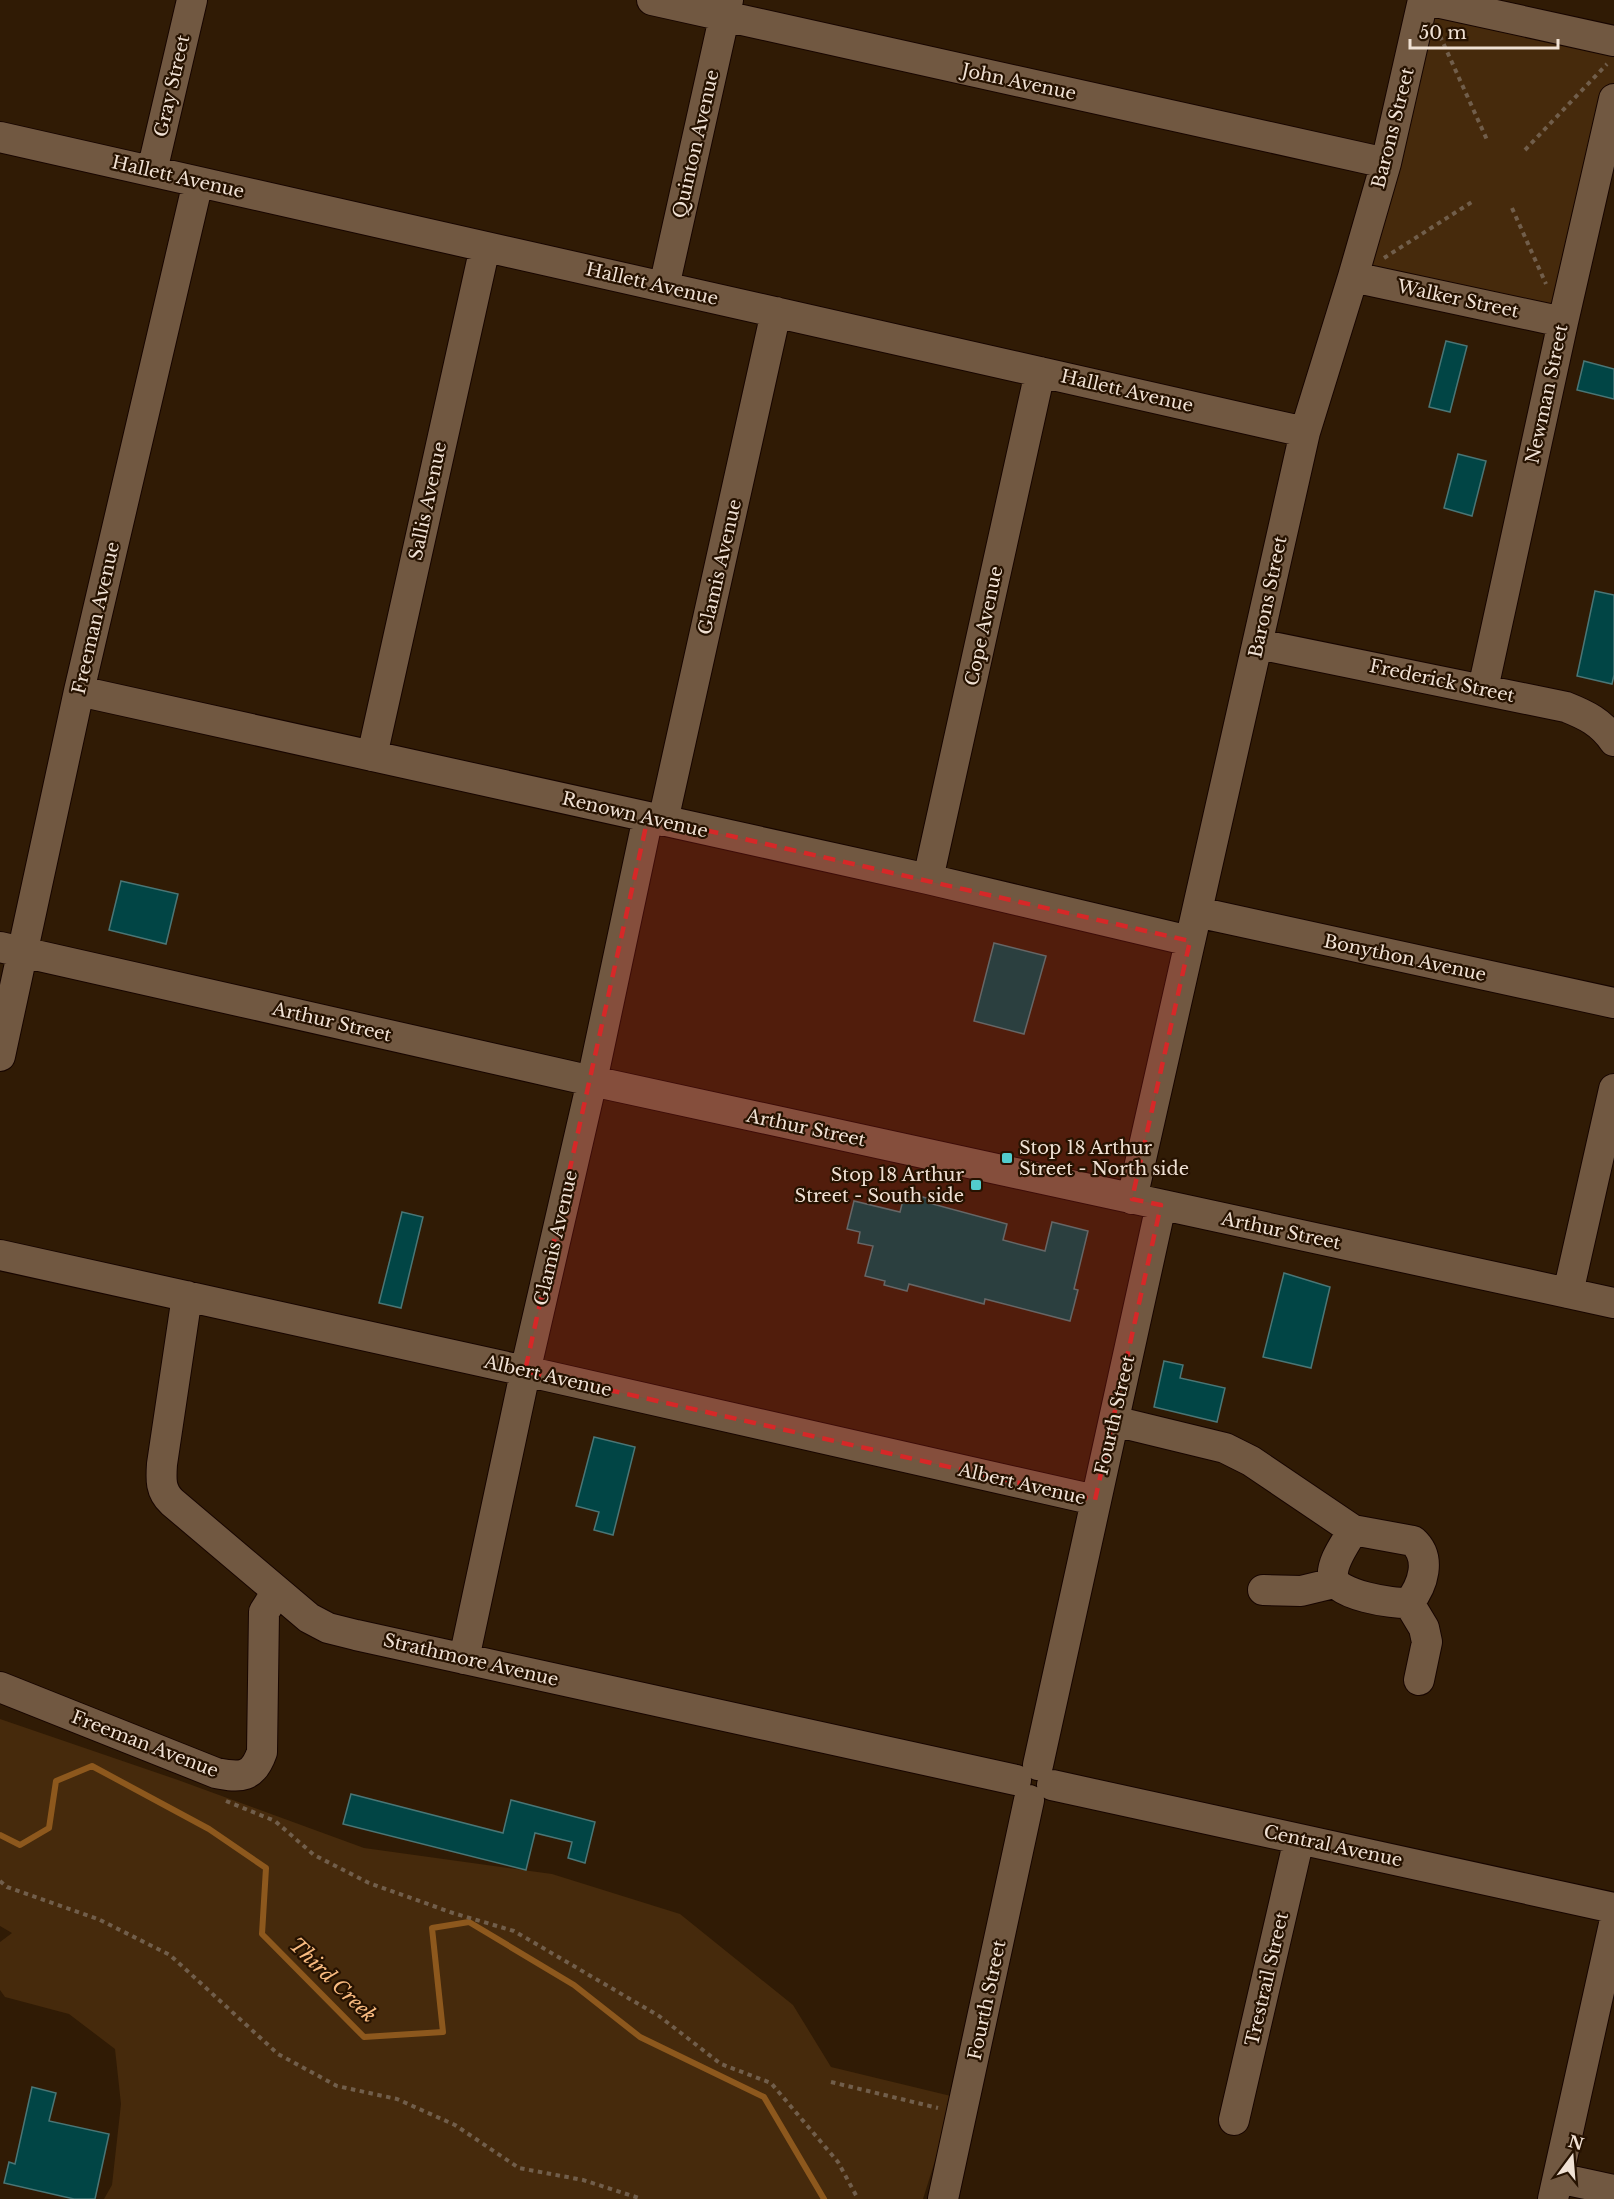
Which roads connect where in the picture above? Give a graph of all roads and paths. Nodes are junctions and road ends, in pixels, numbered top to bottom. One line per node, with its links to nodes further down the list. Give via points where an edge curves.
1 (192, 0): 13 (street, Gray Street)
2 (652, 0): 4 (street, John Avenue)
3 (1425, 0): 6 (street); 12 (street, Barons Street)
4 (726, 8): 12 (street, John Avenue); 19 (street, Quinton Avenue)
5 (1439, 33): 10 (path)
6 (1614, 41)
7 (1614, 57): 11 (path)
8 (1614, 99): 21 (street, Newman Street)
9 (0, 137): 13 (street, Hallett Avenue)
10 (1488, 142)
11 (1525, 150)
12 (1386, 163): 18 (street, Barons Street)
13 (152, 171): 14 (street, Hallett Avenue)
14 (198, 182): 17 (street, Hallett Avenue); 26 (street, Freeman Avenue)
15 (1475, 200): 18 (path)
16 (1512, 208): 21 (path)
17 (485, 247): 19 (street, Hallett Avenue); 28 (street, Sallis Avenue)
18 (1353, 277): 21 (street, Walker Street); 23 (street, Barons Street)
19 (664, 287): 20 (street, Hallett Avenue)
20 (776, 312): 22 (street, Hallett Avenue); 29 (street, Glamis Avenue)
21 (1563, 322): 25 (street, Newman Street)
22 (1040, 372): 23 (street, Hallett Avenue); 30 (street, Cope Avenue)
23 (1305, 432): 24 (street, Barons Street)
24 (1258, 644): 25 (street, Frederick Street); 31 (street, Barons Street)
25 (1483, 689): 27 (street, Frederick Street, via 1566,707 1590,717)
26 (79, 691): 28 (street, Renown Avenue); 32 (street, Freeman Avenue)
27 (1614, 741)
28 (372, 756): 29 (street, Renown Avenue)
29 (655, 819): 30 (street, Renown Avenue); 35 (street, Glamis Avenue)
30 (928, 879): 31 (street, Renown Avenue)
31 (1193, 926): 33 (street, Bonython Avenue); 37 (street, Barons Street)
32 (11, 950): 34 (street, Freeman Avenue); 35 (street, Arthur Street)
33 (1614, 1003)
34 (0, 1056)
35 (592, 1081): 37 (street, Arthur Street); 42 (street, Glamis Avenue)
36 (1614, 1089): 39 (street)
37 (1146, 1202): 39 (street, Arthur Street); 43 (street, Fourth Street)
38 (0, 1255): 40 (street, Albert Avenue)
39 (1568, 1293): 41 (street, Arthur Street)
40 (187, 1296): 42 (street, Albert Avenue); 48 (street, Strathmore Avenue, via 162,1487 172,1502)
41 (1614, 1303)
42 (525, 1371): 44 (street, Albert Avenue); 50 (street, Glamis Avenue)
43 (1114, 1421): 44 (street, Fourth Street); 45 (street, via 1225,1448 1251,1461)
44 (1095, 1500): 53 (street, Fourth Street)
45 (1353, 1530): 46 (street, via 1333,1570); 49 (street, via 1407,1539 1419,1547 1424,1555 1422,1578)
46 (1334, 1582): 47 (street, via 1301,1591); 49 (street, via 1338,1588 1389,1603)
47 (1263, 1590)
48 (277, 1591): 50 (street, Strathmore Avenue, via 309,1618 328,1628); 52 (street, Freeman Avenue, via 264,1612 262,1752 256,1767 246,1774 234,1777 216,1773)
49 (1408, 1603): 51 (street, via 1424,1628 1427,1642)
50 (464, 1659): 53 (street, Strathmore Avenue)
51 (1419, 1680)
52 (0, 1687)
53 (1034, 1782): 55 (street, Central Avenue); 60 (street, Fourth Street)
54 (220, 1799): 65 (path, via 275,1821 314,1855 369,1883 513,1931 658,2016 722,2064 771,2083 837,2162)
55 (1299, 1839): 57 (street, Central Avenue); 61 (street, Trestrail Street)
56 (0, 1881): 64 (path, via 7,1887 98,1919 170,1955 278,2054 337,2086 397,2099 446,2121 519,2168 583,2180)
57 (1614, 1908)
58 (1614, 1924): 62 (street)
59 (831, 2082): 60 (path)
60 (962, 2114): 66 (street, Fourth Street)
61 (1234, 2120)
62 (1555, 2189): 63 (street)
63 (1614, 2190)
64 (642, 2199)
65 (858, 2199)
66 (943, 2199)

